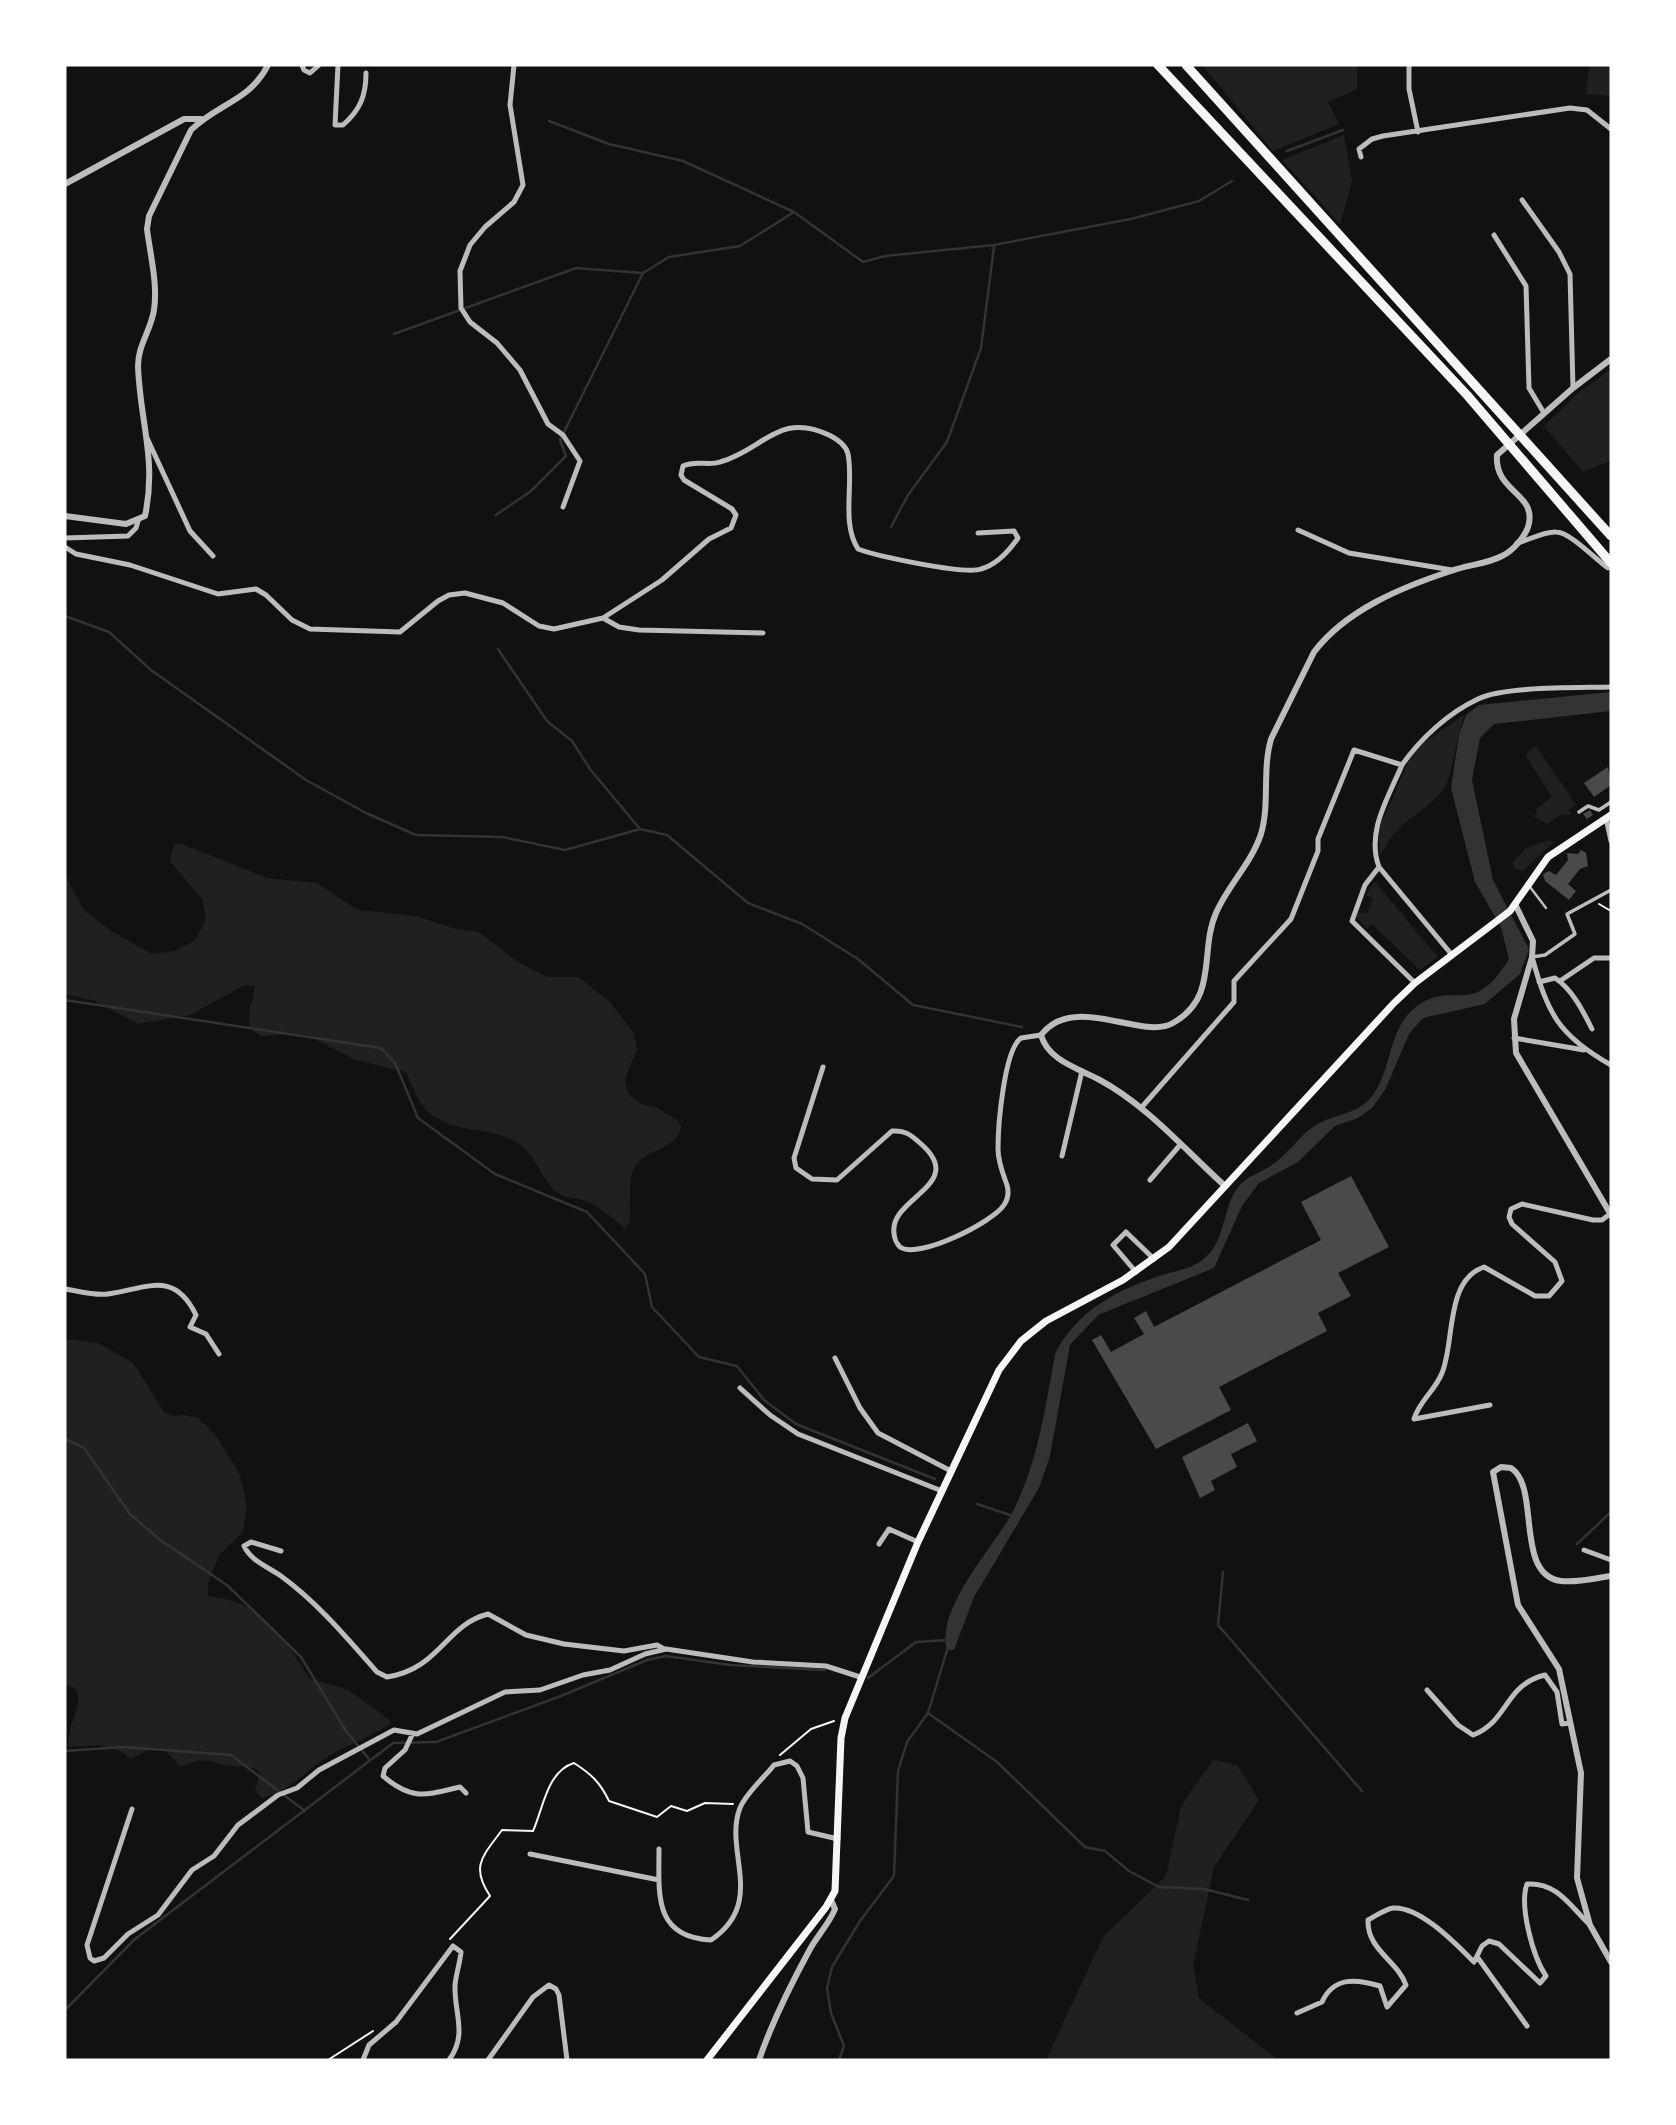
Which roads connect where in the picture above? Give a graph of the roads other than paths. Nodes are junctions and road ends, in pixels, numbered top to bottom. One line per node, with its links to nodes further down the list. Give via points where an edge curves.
1 (268, 65): 10 (street, via 244,96)
2 (302, 65): 3 (street, via 310,73)
3 (318, 65)
4 (338, 65): 9 (street, via 335,125 343,125 358,109)
5 (514, 65): 21 (street, via 510,104 523,185 514,202 470,245 460,271 459,293 470,322 497,343 520,370 548,425 577,453 580,461)
6 (1158, 65): 31 (highway, via 1466,395)
7 (1186, 65): 26 (highway)
8 (1409, 65): 12 (street, via 1409,89)
9 (366, 73)
10 (201, 119): 14 (street, via 184,119); 20 (street, via 183,141 149,216 154,310 138,362)
11 (1611, 129): 12 (street, via 1587,110 1570,108)
12 (1419, 132): 13 (street, via 1372,139 1359,149)
13 (1362, 157)
14 (65, 184)
15 (1522, 200): 18 (street, via 1570,274)
16 (1494, 235): 19 (street, via 1526,286 1530,388)
17 (1611, 359): 18 (street)
18 (1573, 388): 19 (street)
19 (1544, 413): 28 (street, via 1497,455 1499,477 1523,500 1529,515)
20 (146, 435): 23 (street, via 152,486 145,516); 30 (street, via 190,531)
21 (563, 507)
22 (65, 516): 23 (street, via 126,524)
23 (138, 521): 27 (street, via 128,536)
24 (1298, 530): 32 (street, via 1349,553)
25 (978, 533): 33 (street, via 1014,531 1018,538 1003,555 979,570 858,549 849,525 847,450 837,439 804,425 768,436 720,462 683,466 684,480 732,509 736,515 731,528 709,539 662,580)
26 (1611, 536)
27 (65, 538)
28 (1517, 543): 31 (street, via 1555,532 1568,535 1608,568); 32 (street, via 1503,556)
29 (65, 547): 33 (street, via 218,594 256,589 310,629 400,632 438,601 465,593 503,603 539,626 554,629)
30 (213, 556)
31 (1611, 564)
32 (1452, 570): 53 (street, via 1387,596 1323,639 1314,652 1271,739 1261,834 1248,864 1215,915 1204,987 1197,1000 1171,1024 1090,1017 1057,1023)
33 (603, 618): 34 (street, via 639,630)
34 (763, 633)
35 (1611, 687): 36 (street, via 1478,698 1418,742)
36 (1402, 765): 41 (street, via 1375,829); 59 (street, via 1354,750 1292,919 1234,981 1234,1002)
37 (1611, 802): 38 (street, via 1599,810 1588,806)
38 (1579, 812)
39 (1609, 816): 40 (street); 42 (main road, via 1548,857)
40 (1611, 842)
41 (1379, 867): 46 (street); 51 (street, via 1365,885 1352,921)
42 (1528, 884): 44 (main road); 45 (lane)
43 (1611, 890): 47 (street, via 1567,914 1575,934 1545,955)
44 (1512, 907): 46 (main road); 47 (street, via 1533,941)
45 (1546, 908)
46 (1452, 955): 51 (main road)
47 (1532, 957): 50 (street); 54 (street)
48 (1611, 958): 49 (street, via 1594,958)
49 (1560, 981): 50 (street); 52 (street)
50 (1539, 982): 55 (street, via 1563,1031)
51 (1415, 983): 63 (main road)
52 (1592, 1029)
53 (1041, 1035): 57 (street, via 1021,1038 1010,1051 998,1152 1009,1190 1003,1207 928,1250 900,1247 894,1237 896,1218 933,1180 936,1168 933,1157 913,1136 903,1130 892,1131 837,1180 812,1180 796,1168 793,1158); 58 (street, via 1050,1053)
54 (1513, 1038): 55 (street); 64 (street, via 1525,1070)
55 (1587, 1051): 56 (street)
56 (1611, 1065)
57 (823, 1068)
58 (1082, 1072): 59 (street); 61 (street)
59 (1141, 1108): 60 (street)
60 (1181, 1145): 62 (street); 63 (street)
61 (1062, 1156)
62 (1150, 1180)
63 (1225, 1186): 65 (main road)
64 (1611, 1214): 71 (street, via 1592,1220 1522,1204 1511,1209 1512,1224 1560,1267 1562,1281 1549,1296 1535,1296 1484,1267 1468,1275 1460,1291 1443,1373 1414,1419)
65 (1154, 1259): 66 (main road); 66 (street, via 1126,1232 1113,1245)
66 (1136, 1272): 72 (main road, via 1046,1321 1009,1354)
67 (65, 1289): 68 (street, via 106,1295 141,1286 171,1285 188,1298 196,1315 190,1327 206,1334)
68 (219, 1353)
69 (835, 1358): 72 (street, via 878,1433)
70 (740, 1388): 73 (street, via 798,1434)
71 (1490, 1405)
72 (951, 1471): 73 (main road)
73 (942, 1491): 74 (main road)
74 (918, 1542): 75 (street, via 889,1529); 81 (main road)
75 (879, 1544)
76 (1584, 1550): 78 (street)
77 (281, 1551): 80 (street, via 251,1542 244,1546 250,1556 326,1614 377,1672 387,1677 416,1670 467,1623 488,1614 526,1635 564,1644 624,1651)
78 (1611, 1560)
79 (1611, 1576): 83 (street, via 1562,1581 1547,1576 1529,1531 1523,1480 1511,1468 1493,1472 1517,1605 1559,1669)
80 (666, 1649): 81 (street, via 753,1662 826,1666); 84 (street, via 540,1690 505,1692)
81 (860, 1677): 87 (main road, via 841,1738)
82 (1427, 1690): 83 (street, via 1473,1735 1487,1730 1526,1680 1545,1675 1557,1692 1562,1724)
83 (1570, 1723): 92 (street, via 1581,1773 1577,1878)
84 (413, 1733): 85 (street, via 383,1776 413,1795 434,1796 460,1787); 86 (street, via 394,1730 278,1795 238,1825 214,1856 192,1870 158,1914 104,1958 94,1961 88,1945)
85 (466, 1793)
86 (132, 1809)
87 (838, 1839): 90 (street, via 808,1832 803,1778 797,1766 782,1761 741,1807 736,1834 743,1882 720,1934 711,1940 696,1940 669,1925); 91 (main road, via 838,1878)
88 (659, 1849): 90 (street)
89 (530, 1854): 90 (street)
90 (659, 1880)
91 (831, 1900): 101 (main road); 102 (street, via 832,1918 810,1948)
92 (1590, 1925): 93 (street, via 1557,1890 1527,1884 1523,1895 1535,1961 1546,1976 1544,1981 1540,1983 1499,1944 1489,1941); 94 (street)
93 (1478, 1958): 95 (street, via 1474,1962 1450,1937 1418,1915 1391,1908 1368,1920 1378,1950 1406,1985 1387,2007 1380,1986 1356,1979 1338,1984 1327,1991 1322,2002); 96 (street)
94 (1611, 1962)
95 (1297, 2013)
96 (1527, 2026)
97 (363, 2060): 98 (street, via 369,2045 396,2022 453,1946 461,1952 455,1989 461,2029)
98 (449, 2060)
99 (488, 2060): 100 (street, via 533,1997 549,1985 559,1995)
100 (568, 2060)
101 (707, 2060)
102 (759, 2060)

